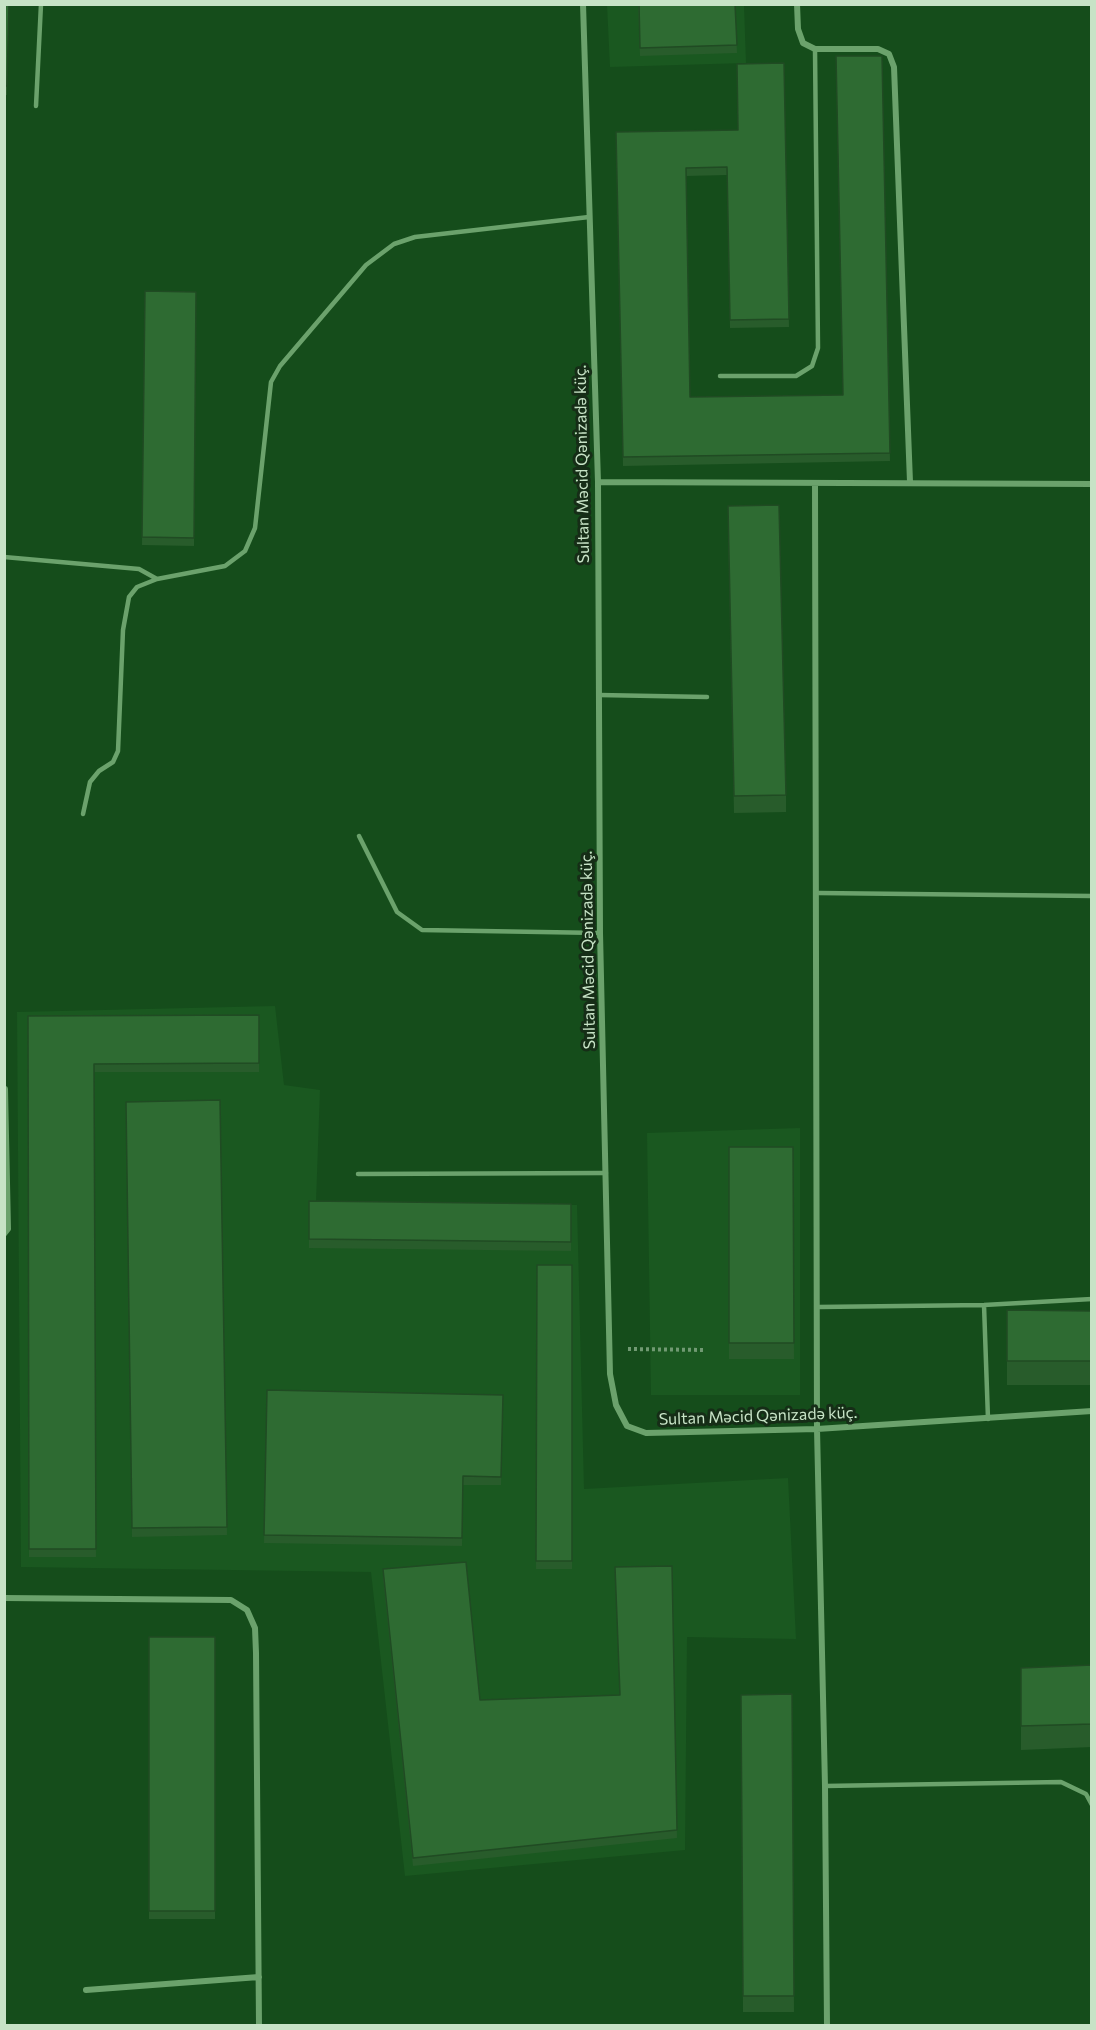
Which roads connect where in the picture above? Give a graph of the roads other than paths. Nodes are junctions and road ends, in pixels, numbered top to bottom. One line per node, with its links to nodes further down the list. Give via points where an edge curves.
1 (41, 4): 5 (lane)
2 (583, 4): 6 (street, Sultan Məcid Qənizadə küç.)
3 (797, 4): 4 (street, via 803,43)
4 (815, 49): 7 (lane, via 818,348 812,366 796,376); 9 (street, via 878,49 889,54 894,67)
5 (36, 106)
6 (589, 217): 8 (street, Sultan Məcid Qənizadə küç.); 13 (lane, via 415,237 394,244 366,265 280,366 271,382 255,528 245,551 225,566)
7 (720, 376)
8 (598, 482): 11 (street); 14 (street, Sultan Məcid Qənizadə küç.)
9 (910, 482): 10 (street); 11 (street)
10 (1092, 484)
11 (815, 485): 18 (street)
12 (4, 557): 13 (lane, via 139,569)
13 (157, 579): 16 (lane, via 137,587 129,597 123,630 118,751 113,762 90,782)
14 (599, 695): 15 (lane); 20 (street, Sultan Məcid Qənizadə küç.)
15 (707, 697)
16 (82, 814)
17 (359, 836): 20 (lane, via 397,912 422,930)
18 (818, 893): 19 (lane); 27 (street)
19 (1092, 896)
20 (600, 933): 22 (street, Sultan Məcid Qənizadə küç.)
21 (5, 1089): 24 (street, via 8,1229)
22 (606, 1173): 23 (lane); 30 (street, Sultan Məcid Qənizadə küç., via 610,1374 616,1405 627,1426 646,1433)
23 (358, 1174)
24 (4, 1234)
25 (1092, 1299): 26 (lane)
26 (984, 1305): 27 (lane); 29 (lane)
27 (818, 1307): 30 (street)
28 (1092, 1411): 29 (street, Sultan Məcid Qənizadə küç.)
29 (988, 1419): 30 (street, Sultan Məcid Qənizadə küç.)
30 (817, 1429): 32 (street)
31 (4, 1598): 34 (street, via 231,1600 247,1610 255,1628 256,1653)
32 (825, 1786): 33 (lane, via 1061,1782 1086,1794); 37 (street)
33 (1092, 1804)
34 (259, 1977): 35 (street); 36 (street)
35 (86, 1990)
36 (259, 2025)
37 (827, 2025)

